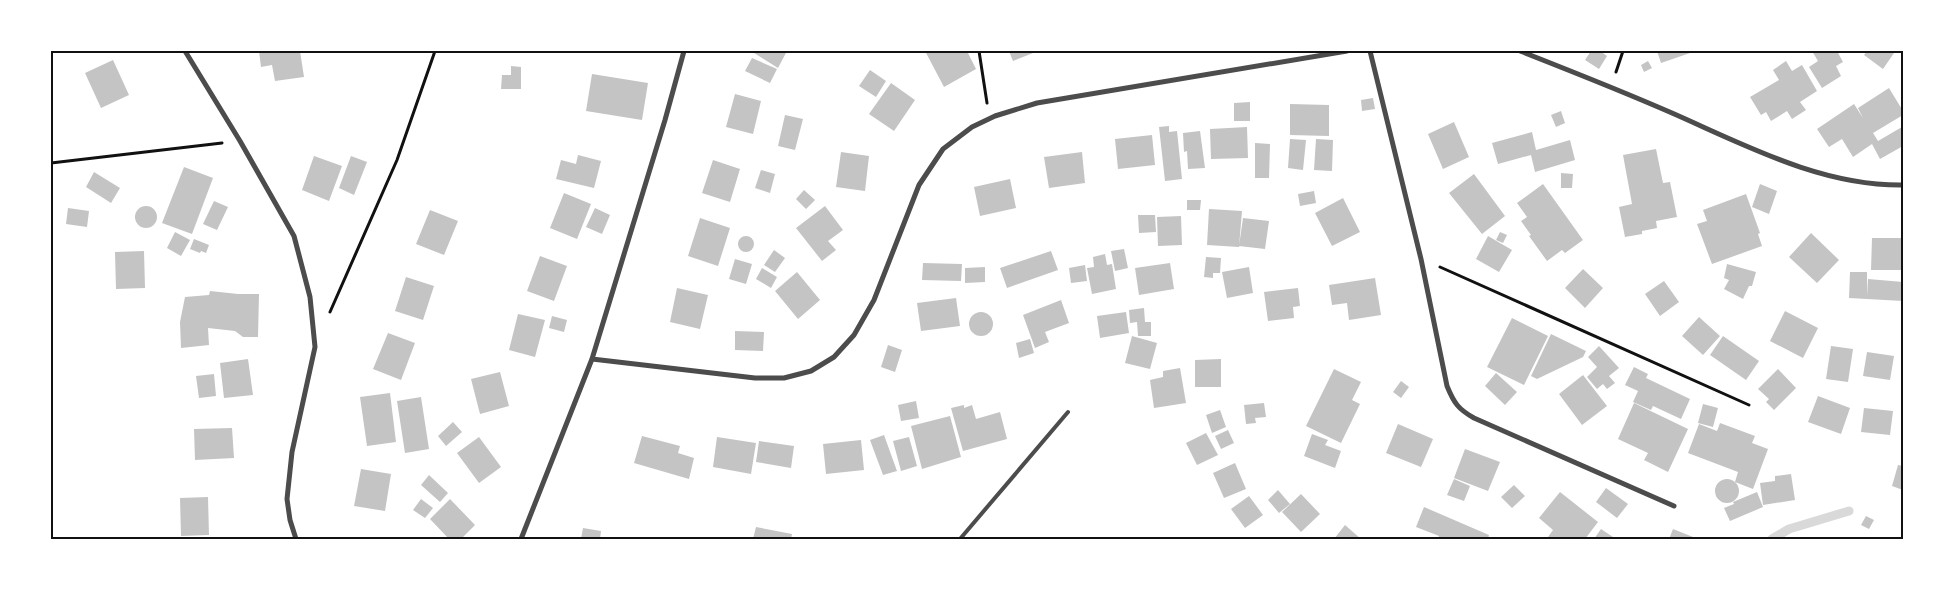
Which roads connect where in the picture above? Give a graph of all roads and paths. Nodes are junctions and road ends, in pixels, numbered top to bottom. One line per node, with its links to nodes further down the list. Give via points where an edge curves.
1 (185, 51): 9 (street)
2 (435, 51): 13 (path, via 397,160)
3 (684, 51): 14 (street)
4 (979, 51): 8 (path, via 987,104)
5 (1347, 51): 8 (street, via 1037,103)
6 (1370, 51): 12 (street)
7 (1520, 51): 11 (street, via 1612,86 1781,160 1839,178 1886,185)
8 (995, 116): 14 (street, via 972,127 943,149 919,185 874,300 854,335 834,357 811,371 784,378 754,378)
9 (240, 141): 10 (path); 13 (street, via 294,236 310,297)
10 (51, 163)
11 (1903, 184)
12 (1422, 259): 15 (path); 17 (street, via 1447,386 1460,410)
13 (314, 347): 18 (street, via 292,452 287,499)
14 (592, 359): 19 (street)
15 (1749, 405)
16 (1068, 412): 20 (lane)
17 (1674, 506)
18 (296, 539)
19 (521, 539)
20 (960, 539)

